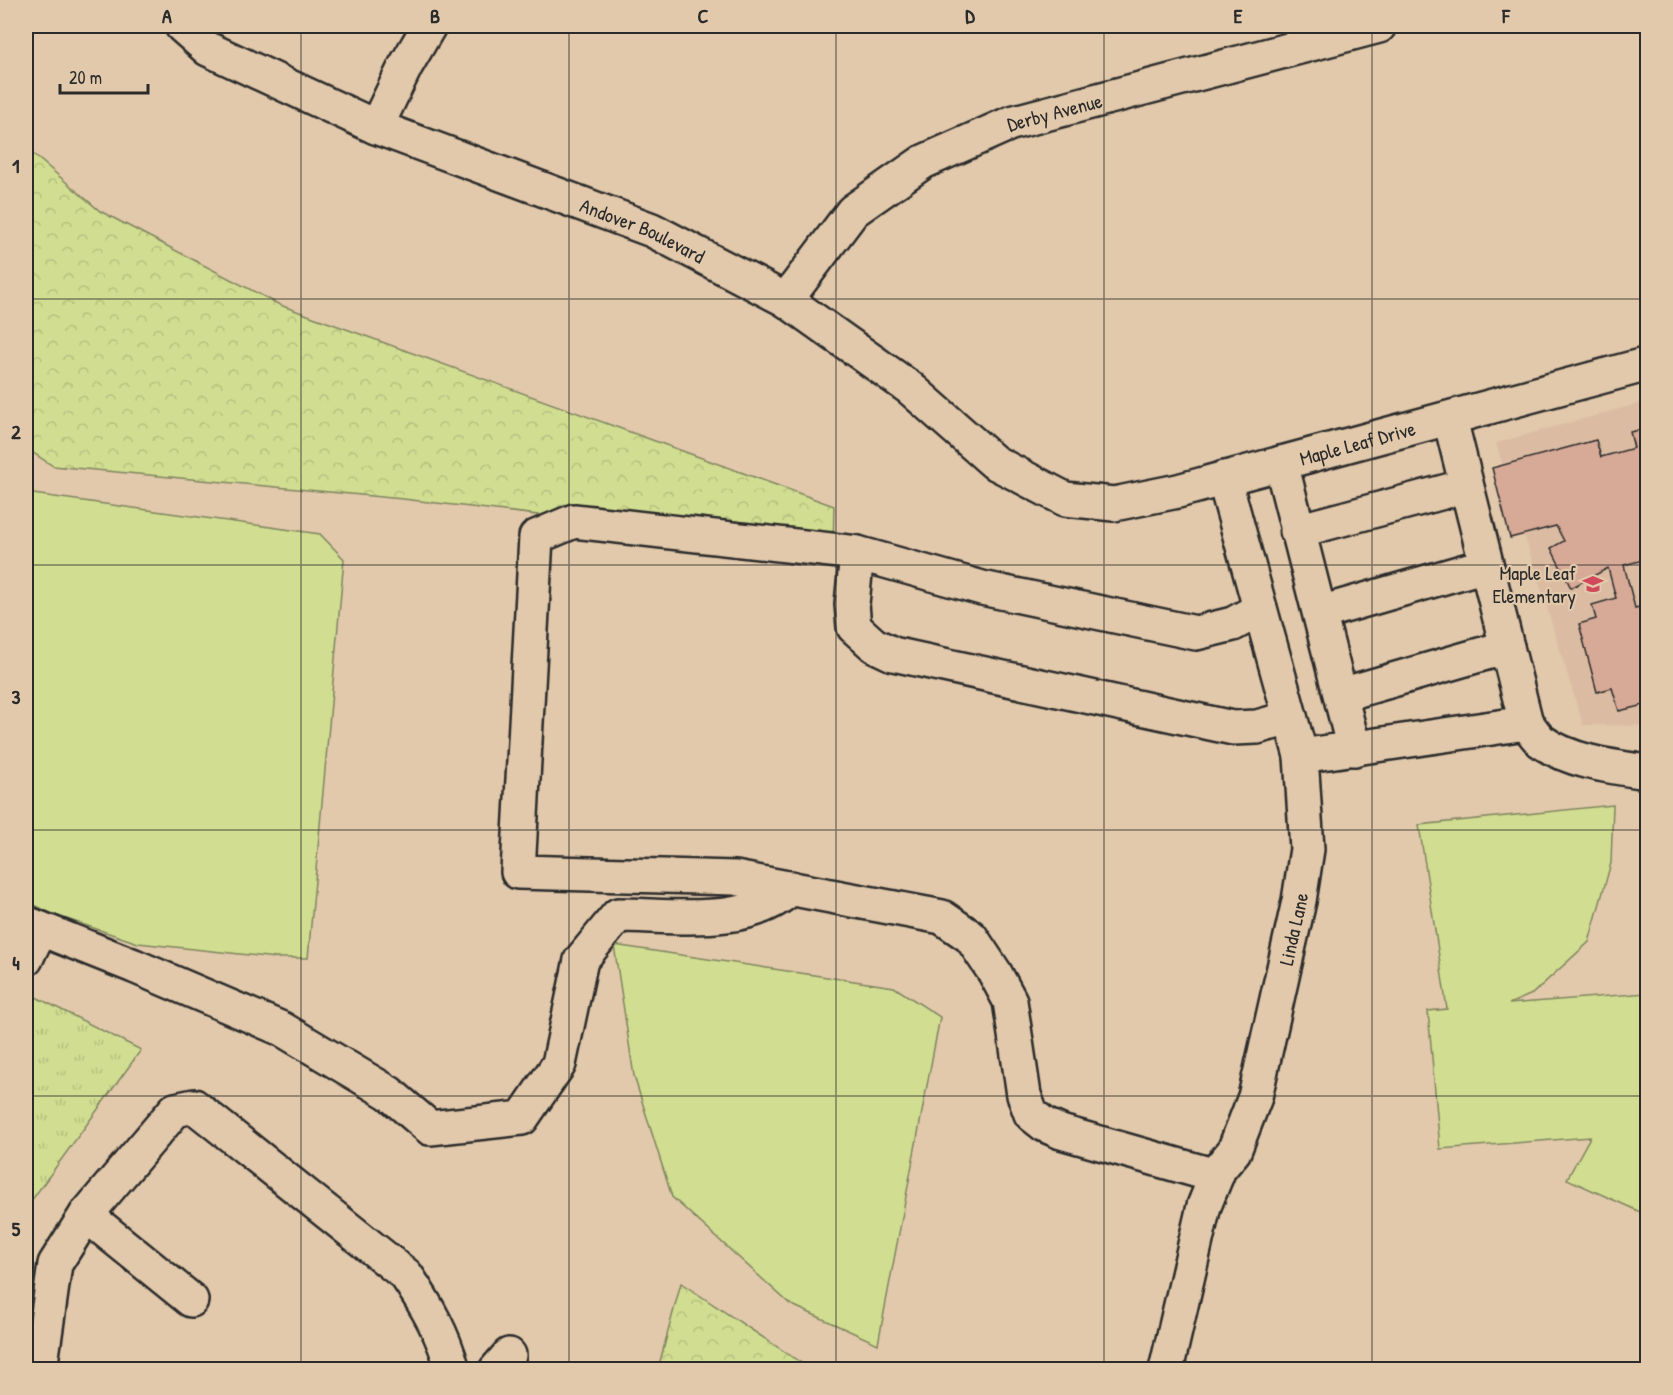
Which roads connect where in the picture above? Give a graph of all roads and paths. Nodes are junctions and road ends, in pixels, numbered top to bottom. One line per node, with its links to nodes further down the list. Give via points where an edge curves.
1 (182, 26): 4 (street, Andover Boulevard, via 208,49)
2 (429, 26): 4 (street)
3 (1379, 26): 5 (street, Derby Avenue, via 1011,123 923,162 853,211)
4 (376, 127): 5 (street, Andover Boulevard, via 652,230)
5 (786, 300): 11 (street, Andover Boulevard, via 910,388 994,462)
6 (1647, 364): 7 (street, Maple Leaf Drive)
7 (1450, 419): 8 (street, Maple Leaf Drive); 10 (street)
8 (1281, 464): 9 (street, Maple Leaf Drive); 12 (street)
9 (1224, 478): 11 (street, Maple Leaf Drive, via 1114,504); 15 (street, Linda Lane)
10 (1466, 486): 12 (street); 14 (street)
11 (1065, 499)
12 (1297, 531): 16 (street)
13 (857, 553): 15 (street, via 982,588 1196,633 1233,624); 19 (street, via 854,627 874,645 893,654 1233,728 1257,727); 24 (street, via 574,521 536,537 518,872 735,878)
14 (1486, 565): 16 (street); 17 (street)
15 (1260, 609): 19 (street, Linda Lane)
16 (1320, 613): 18 (street)
17 (1507, 647): 18 (street); 20 (street)
18 (1341, 695): 21 (street)
19 (1290, 718): 22 (street, Linda Lane)
20 (1526, 723): 21 (street); 23 (street, via 1541,740 1571,755)
21 (1354, 749): 22 (street)
22 (1301, 756): 27 (street, Linda Lane, via 1307,849 1299,902 1255,1097 1234,1151)
23 (1647, 772)
24 (791, 888): 25 (street, via 780,899 737,916 618,915 581,960 559,1064 522,1118 430,1128 389,1093 282,1029); 27 (street, via 942,917 970,937 1010,1001 1024,1095 1031,1114 1060,1132)
25 (33, 926): 26 (street)
26 (26, 959)
27 (1216, 1176): 32 (street, Linda Lane, via 1204,1206)
28 (86, 1215): 29 (street); 30 (street, via 55,1264); 31 (street, via 175,1110 194,1106 406,1275 430,1309)
29 (191, 1300)
30 (40, 1370)
31 (453, 1370)
32 (1166, 1370)

